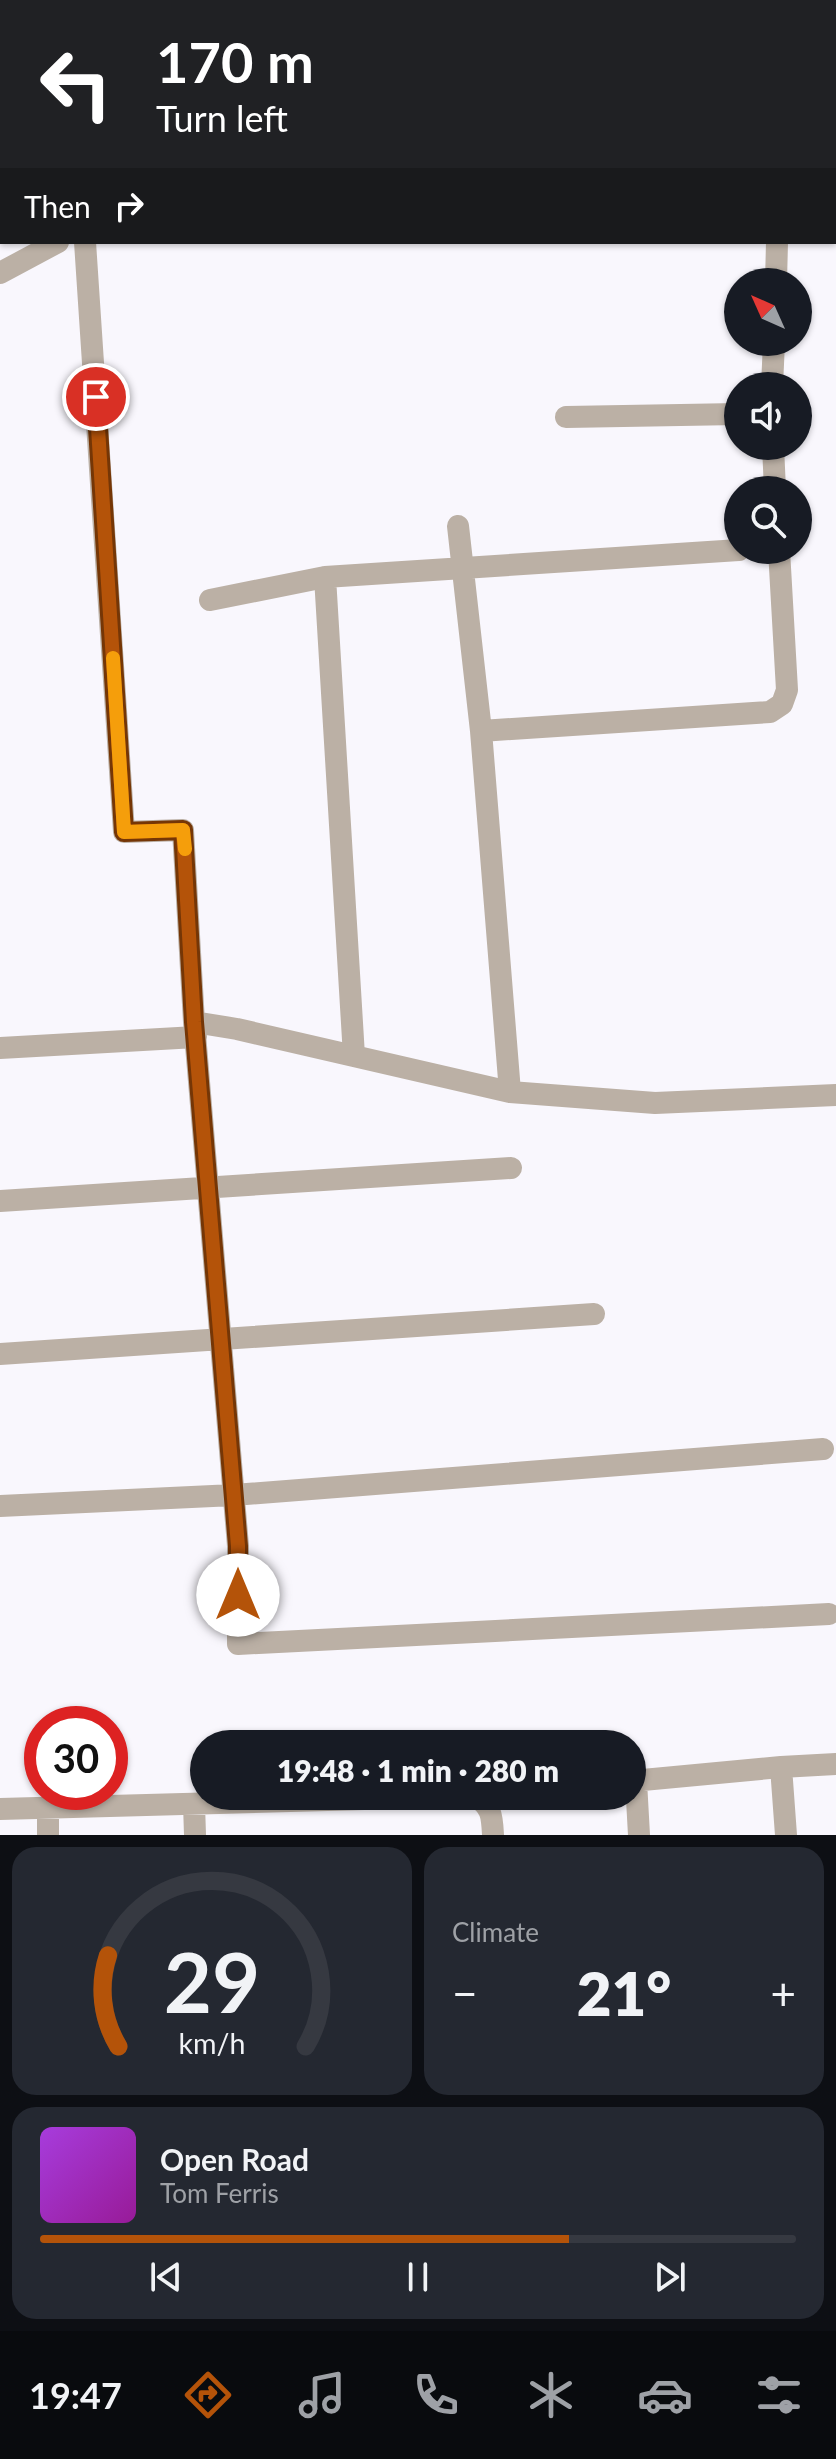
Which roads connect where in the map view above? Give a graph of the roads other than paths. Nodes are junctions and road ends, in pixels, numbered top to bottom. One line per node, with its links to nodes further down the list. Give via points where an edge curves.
1 (54, 244): 5 (street)
2 (85, 244): 15 (street, via 124,832 183,830)
3 (777, 244): 4 (street)
4 (776, 268)
5 (0, 273)
6 (724, 414): 7 (street)
7 (566, 417)
8 (458, 526): 11 (street)
9 (724, 551): 11 (street)
10 (780, 564): 14 (street, via 787,690 782,704 770,712)
11 (461, 568): 12 (street); 14 (street)
12 (325, 577): 13 (street); 17 (street)
13 (210, 600)
14 (481, 731): 18 (street)
15 (195, 1029): 16 (street); 17 (street); 21 (street)
16 (0, 1048)
17 (354, 1056): 18 (street)
18 (510, 1092): 19 (street, via 655,1103)
19 (836, 1095)
20 (511, 1168): 21 (street)
21 (208, 1188): 22 (street); 24 (street)
22 (0, 1201)
23 (594, 1314): 24 (street)
24 (221, 1339): 25 (street); 27 (street)
25 (0, 1354)
26 (823, 1449): 27 (street)
27 (234, 1495): 28 (street); 29 (street, via 238,1644)
28 (0, 1506)
29 (829, 1614)
30 (836, 1764): 31 (street)
31 (781, 1767): 32 (street); 45 (street)
32 (646, 1780)
33 (190, 1804): 34 (street)
34 (128, 1806)
35 (24, 1808): 36 (street)
36 (0, 1809)
37 (48, 1810): 41 (street)
38 (194, 1810): 42 (street)
39 (489, 1810): 43 (street)
40 (637, 1810): 44 (street)
41 (48, 1835)
42 (195, 1835)
43 (493, 1835)
44 (639, 1835)
45 (786, 1835)

